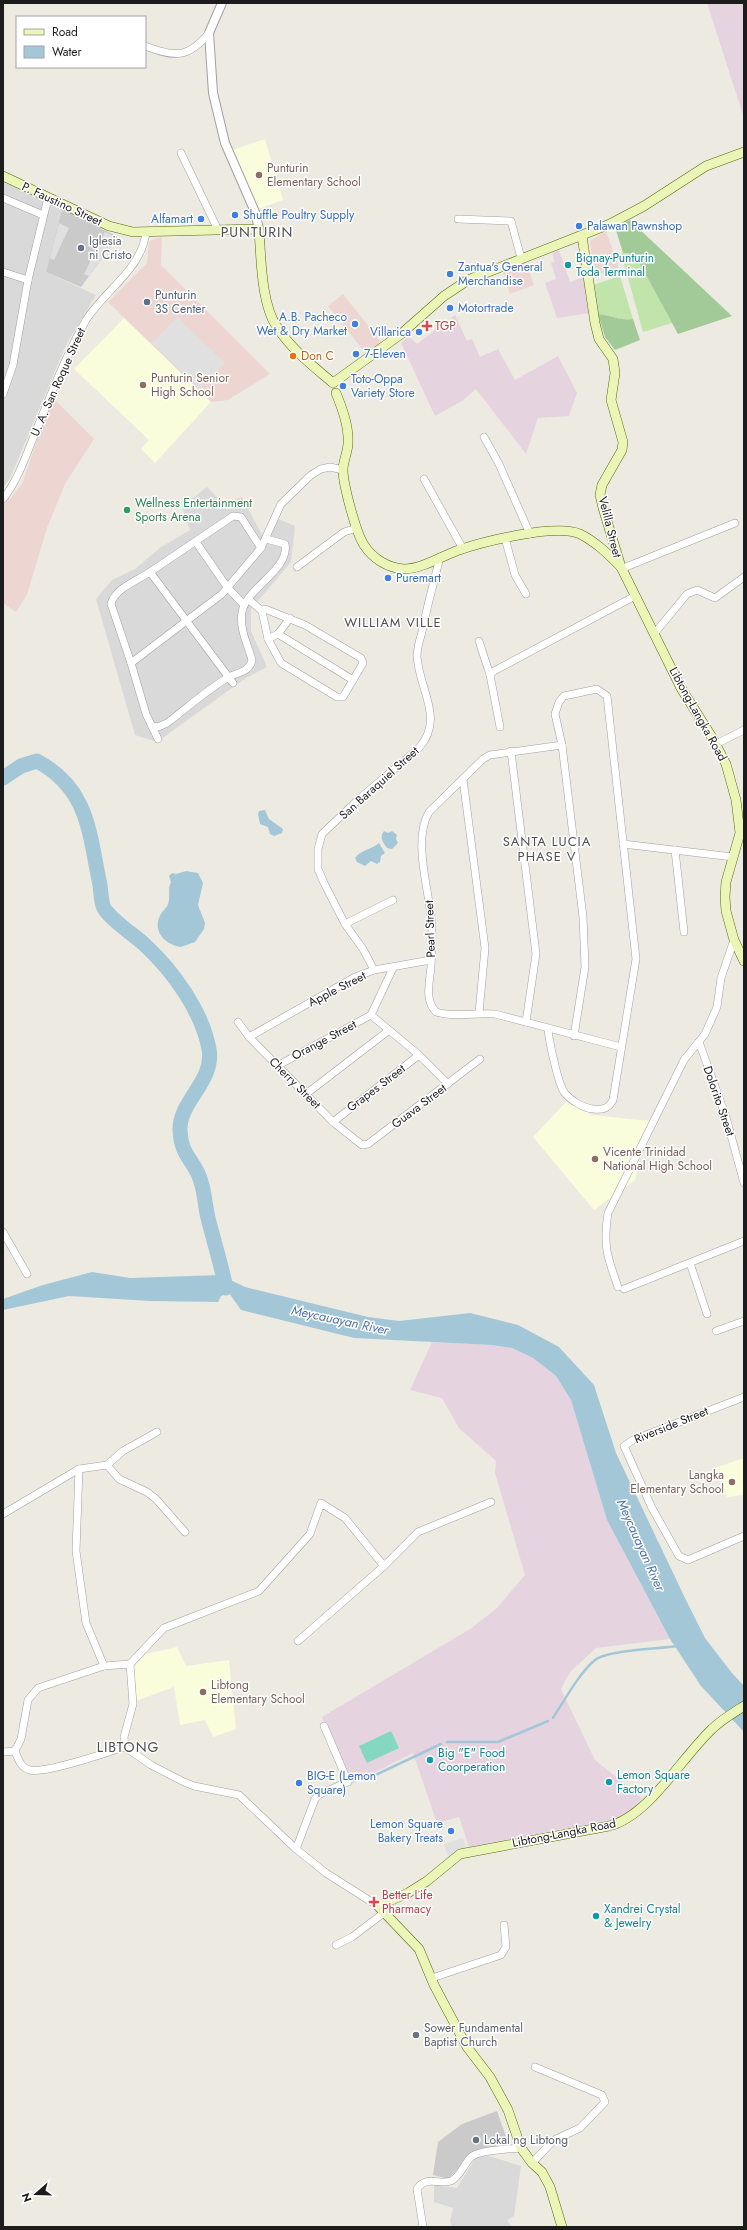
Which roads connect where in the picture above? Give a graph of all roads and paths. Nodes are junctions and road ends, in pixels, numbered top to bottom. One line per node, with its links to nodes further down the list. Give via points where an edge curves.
1 (222, 3): 2 (street)
2 (209, 33): 3 (street, via 199,45 188,52 160,51); 11 (street, via 213,93 225,143 255,212)
3 (146, 46)
4 (744, 152): 14 (main road, via 706,166 629,215)
5 (181, 153): 12 (street)
6 (3, 176): 8 (main road, P. Faustino Street)
7 (3, 198): 9 (street)
8 (48, 198): 9 (street); 13 (main road, P. Faustino Street, via 109,226 133,232)
9 (43, 215): 17 (street)
10 (458, 219): 15 (street, via 510,221)
11 (258, 229): 12 (main road, P. Faustino Street); 18 (main road, via 265,294 276,326 294,349)
12 (218, 230): 13 (main road, P. Faustino Street)
13 (146, 232): 23 (street, U. A. San Roque Street, via 145,244 137,260 100,302 82,328 17,478)
14 (582, 236): 15 (main road); 34 (main road, Velilla Street, via 595,323 599,339 613,359 615,373 610,400 623,442 622,450 602,485 600,496)
15 (521, 258): 18 (main road, via 454,288)
16 (3, 272): 17 (street)
17 (28, 280): 19 (street, via 14,359)
18 (334, 387): 21 (main road, via 347,431 348,443)
19 (3, 394)
20 (484, 437): 26 (street)
21 (343, 470): 25 (main road); 28 (street, via 330,467 311,475 281,504)
22 (424, 480): 31 (street)
23 (3, 499)
24 (735, 524): 34 (street)
25 (357, 528): 32 (main road, via 364,545 375,558 391,567 406,569); 33 (street, via 344,532)
26 (530, 534): 27 (main road); 34 (main road, via 568,531 580,534 602,548)
27 (505, 538): 31 (main road); 38 (street, via 515,575)
28 (266, 539): 30 (street); 40 (street, via 285,544 283,559)
29 (196, 542): 30 (street, via 238,515); 35 (street); 37 (street)
30 (261, 548): 37 (street)
31 (463, 549): 32 (main road)
32 (440, 557): 66 (street, San Baraquiel Street, via 417,654 420,680 430,713 431,728 428,738 322,834 318,849 318,870)
33 (297, 567)
34 (621, 568): 39 (main road, Libtong-Langka Road)
35 (150, 572): 44 (street); 49 (street, via 123,590 111,604)
36 (744, 577): 46 (street, via 715,598 697,590 687,594)
37 (227, 587): 41 (street); 44 (street)
38 (526, 594)
39 (635, 596): 46 (main road, Libtong-Langka Road); 50 (street)
40 (248, 599): 41 (street); 42 (street)
41 (244, 606): 51 (street, via 242,623 252,660 248,668)
42 (262, 610): 43 (street); 47 (street)
43 (290, 618): 45 (street); 52 (street, via 361,658 363,663)
44 (187, 621): 49 (street); 51 (street)
45 (278, 634): 47 (street); 52 (street)
46 (654, 634): 57 (main road, Libtong-Langka Road, via 682,688)
47 (268, 639): 52 (street, via 281,663 338,697 344,697)
48 (479, 642): 50 (street)
49 (131, 662): 53 (street)
50 (490, 675): 54 (street)
51 (231, 680): 53 (street, via 167,723 158,727)
52 (353, 680)
53 (152, 726): 56 (street)
54 (500, 728)
55 (744, 730): 57 (street)
56 (158, 739)
57 (716, 744): 61 (main road, Libtong-Langka Road, via 726,764)
58 (562, 745): 59 (street, Pearl Street); 62 (street, via 556,714 559,702 564,696 597,689 603,692 607,696); 79 (street, via 583,917 585,960)
59 (511, 751): 60 (street, Pearl Street, via 490,755); 76 (street, via 536,954)
60 (463, 778): 69 (street, Pearl Street, via 429,812 422,827 431,918); 73 (street, via 485,948)
61 (742, 833): 64 (main road, Libtong-Langka Road)
62 (623, 844): 63 (street); 82 (street, via 636,959)
63 (676, 850): 64 (street); 67 (street)
64 (734, 857): 68 (main road, Libtong-Langka Road, via 726,882 725,897)
65 (393, 900): 66 (street)
66 (345, 924): 72 (street, San Baraquiel Street)
67 (684, 932)
68 (734, 940): 70 (main road, Libtong-Langka Road); 81 (street, via 721,978 717,1007)
69 (431, 960): 71 (street, Apple Street); 73 (street, Pearl Street, via 428,1000 432,1008 445,1015)
70 (744, 961)
71 (393, 968): 72 (street, Apple Street); 74 (street)
72 (374, 970): 80 (street, Apple Street, via 336,987)
73 (478, 1012): 76 (street, Pearl Street)
74 (371, 1015): 78 (street); 85 (street, Orange Street)
75 (238, 1022): 80 (street, Cherry Street)
76 (526, 1022): 77 (street, Pearl Street)
77 (548, 1029): 79 (street, Pearl Street); 82 (street, via 564,1091 573,1101 588,1109 603,1110 613,1100)
78 (388, 1031): 83 (street); 87 (street)
79 (574, 1036): 82 (street, Pearl Street)
80 (249, 1037): 85 (street, Cherry Street)
81 (699, 1042): 90 (street, Dolorito Street, via 728,1124); 93 (street, via 684,1060 608,1213 604,1237 607,1255 621,1288)
82 (621, 1047)
83 (419, 1056): 86 (street); 88 (street, Grapes Street)
84 (480, 1058): 86 (street, Guava Street)
85 (277, 1066): 87 (street, Cherry Street)
86 (448, 1084): 89 (street, Guava Street, via 368,1144 362,1145)
87 (306, 1094): 88 (street, Cherry Street)
88 (332, 1122): 89 (street, Cherry Street)
89 (356, 1141)
90 (744, 1183)
91 (3, 1232): 94 (street)
92 (744, 1241): 93 (street)
93 (690, 1263): 95 (street)
94 (27, 1274)
95 (707, 1314)
96 (744, 1321): 97 (street)
97 (716, 1331)
98 (744, 1397): 105 (street, Riverside Street, via 633,1440 624,1446 652,1508 679,1556 688,1560)
99 (157, 1432): 100 (street, via 123,1451)
100 (107, 1465): 101 (street); 104 (street, via 119,1479 156,1499)
101 (79, 1469): 103 (street); 109 (street, via 76,1551 86,1623)
102 (491, 1502): 106 (street, via 418,1532)
103 (3, 1514)
104 (185, 1532)
105 (744, 1536)
106 (384, 1566): 107 (street); 108 (street, via 345,1518 321,1503 310,1534 259,1591 164,1628)
107 (298, 1641)
108 (130, 1664): 109 (street); 112 (street, via 133,1704 124,1737)
109 (104, 1666): 114 (street, via 38,1688 28,1700)
110 (744, 1706): 116 (main road, Libtong-Langka Road, via 706,1735 635,1814 625,1821 460,1854 427,1881)
111 (324, 1726): 115 (street, via 348,1782 320,1794 315,1799)
112 (125, 1747): 114 (street, via 70,1764 31,1770 22,1766); 115 (street, via 151,1765 184,1782 238,1795)
113 (3, 1752): 114 (street)
114 (16, 1752)
115 (296, 1849): 116 (street, via 326,1873)
116 (381, 1909): 118 (street, via 352,1937); 119 (main road, via 419,1950)
117 (504, 1925): 119 (street, via 506,1947 500,1955)
118 (336, 1945)
119 (432, 1978): 121 (main road, via 467,2047 490,2077 508,2110)
120 (535, 2067): 122 (street, via 602,2095 605,2102 580,2128 554,2140)
121 (521, 2148): 122 (main road); 123 (street, via 474,2155 452,2180 431,2180 419,2186 417,2189)
122 (532, 2163): 124 (main road, via 542,2172 550,2187)
123 (423, 2227)
124 (562, 2227)

